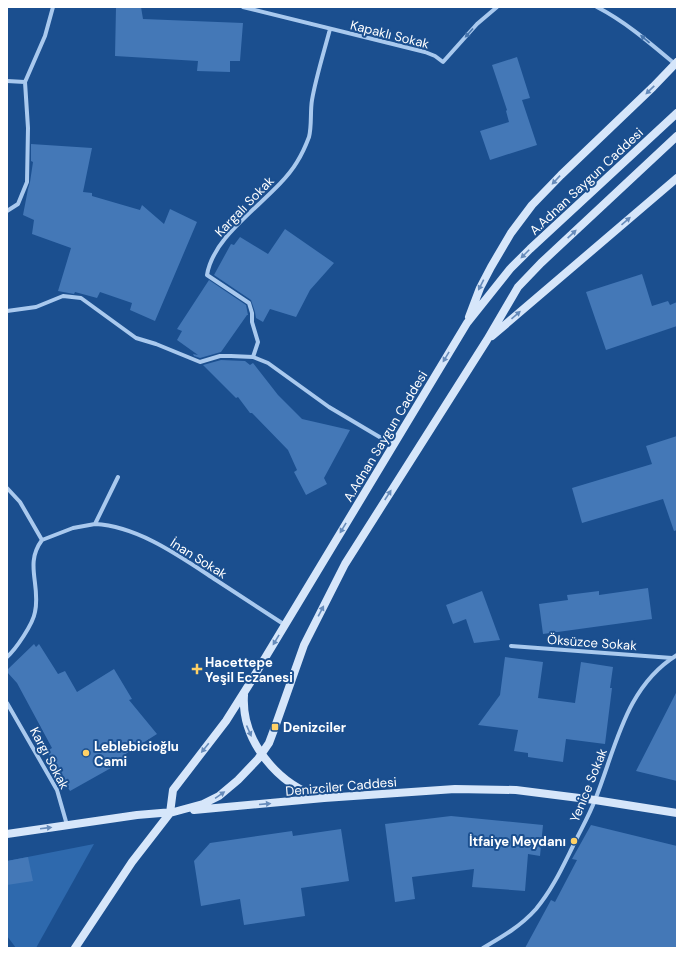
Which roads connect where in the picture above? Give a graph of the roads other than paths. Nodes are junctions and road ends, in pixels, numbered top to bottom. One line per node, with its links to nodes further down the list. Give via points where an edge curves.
1 (53, 7): 8 (street, via 46,36)
2 (243, 7): 5 (street, Kapaklı Sokak)
3 (497, 7): 5 (street, Kapaklı Sokak, one-way to 5, via 477,24 443,62 425,52)
4 (597, 7): 6 (street, one-way to 4, via 632,28)
5 (330, 29): 16 (street, Kargalı Sokak, via 312,100 309,136 297,163 286,178 220,245 208,266 207,275 249,303 258,342)
6 (676, 63): 14 (main road, one-way to 14, via 532,205 512,233 480,288)
7 (7, 81): 8 (street)
8 (25, 82): 12 (street, via 28,128 27,182 18,204)
9 (677, 113): 14 (main road, A.Adnan Saygun Caddesi, one-way to 14, via 530,249 510,269)
10 (677, 136): 15 (main road, one-way to 10, via 518,287)
11 (677, 178): 15 (main road, one-way to 11)
12 (7, 211)
13 (7, 311): 16 (street, via 36,307 63,296 81,298 136,338 200,362 220,356)
14 (467, 323): 17 (main road, A.Adnan Saygun Caddesi, one-way to 17)
15 (487, 340): 29 (main road, one-way to 15, via 269,743 304,645 345,564)
16 (253, 357): 17 (street, via 268,363 329,408)
17 (393, 445): 22 (main road, A.Adnan Saygun Caddesi, one-way to 22)
18 (118, 477): 20 (street)
19 (7, 488): 21 (street, via 33,521)
20 (95, 524): 21 (street, İnan Sokak, via 73,528); 22 (street, İnan Sokak, via 114,526 149,540 186,560)
21 (42, 540): 25 (street, via 36,547 32,564 36,581 35,613 12,653)
22 (285, 625): 27 (main road, A.Adnan Saygun Caddesi, one-way to 27)
23 (510, 646): 26 (street, Öksüzce Sokak)
24 (677, 655): 26 (street, Yenice Sokak)
25 (7, 657)
26 (672, 658): 31 (street, Yenice Sokak, via 641,689 626,714)
27 (244, 692): 29 (main road, one-way to 29, via 246,724); 32 (main road, A.Adnan Saygun Caddesi, one-way to 32, via 226,721 173,790)
28 (7, 703): 34 (street, Kargı Sokak, via 58,790)
29 (262, 753): 30 (main road, via 277,772 297,787); 32 (main road, one-way to 29, via 203,804 220,796)
30 (324, 798): 31 (main road, Denizciler Caddesi, via 455,789 516,790); 32 (main road, Denizciler Caddesi, one-way to 30)
31 (595, 800): 33 (main road, Denizciler Caddesi); 37 (street, Yenice Sokak, via 554,883 536,909 508,933)
32 (170, 813): 34 (main road, Denizciler Caddesi, via 138,815); 36 (main road, via 132,862)
33 (677, 813)
34 (67, 826): 35 (main road, Denizciler Caddesi, one-way to 34)
35 (7, 834)
36 (75, 948)
37 (483, 948)

